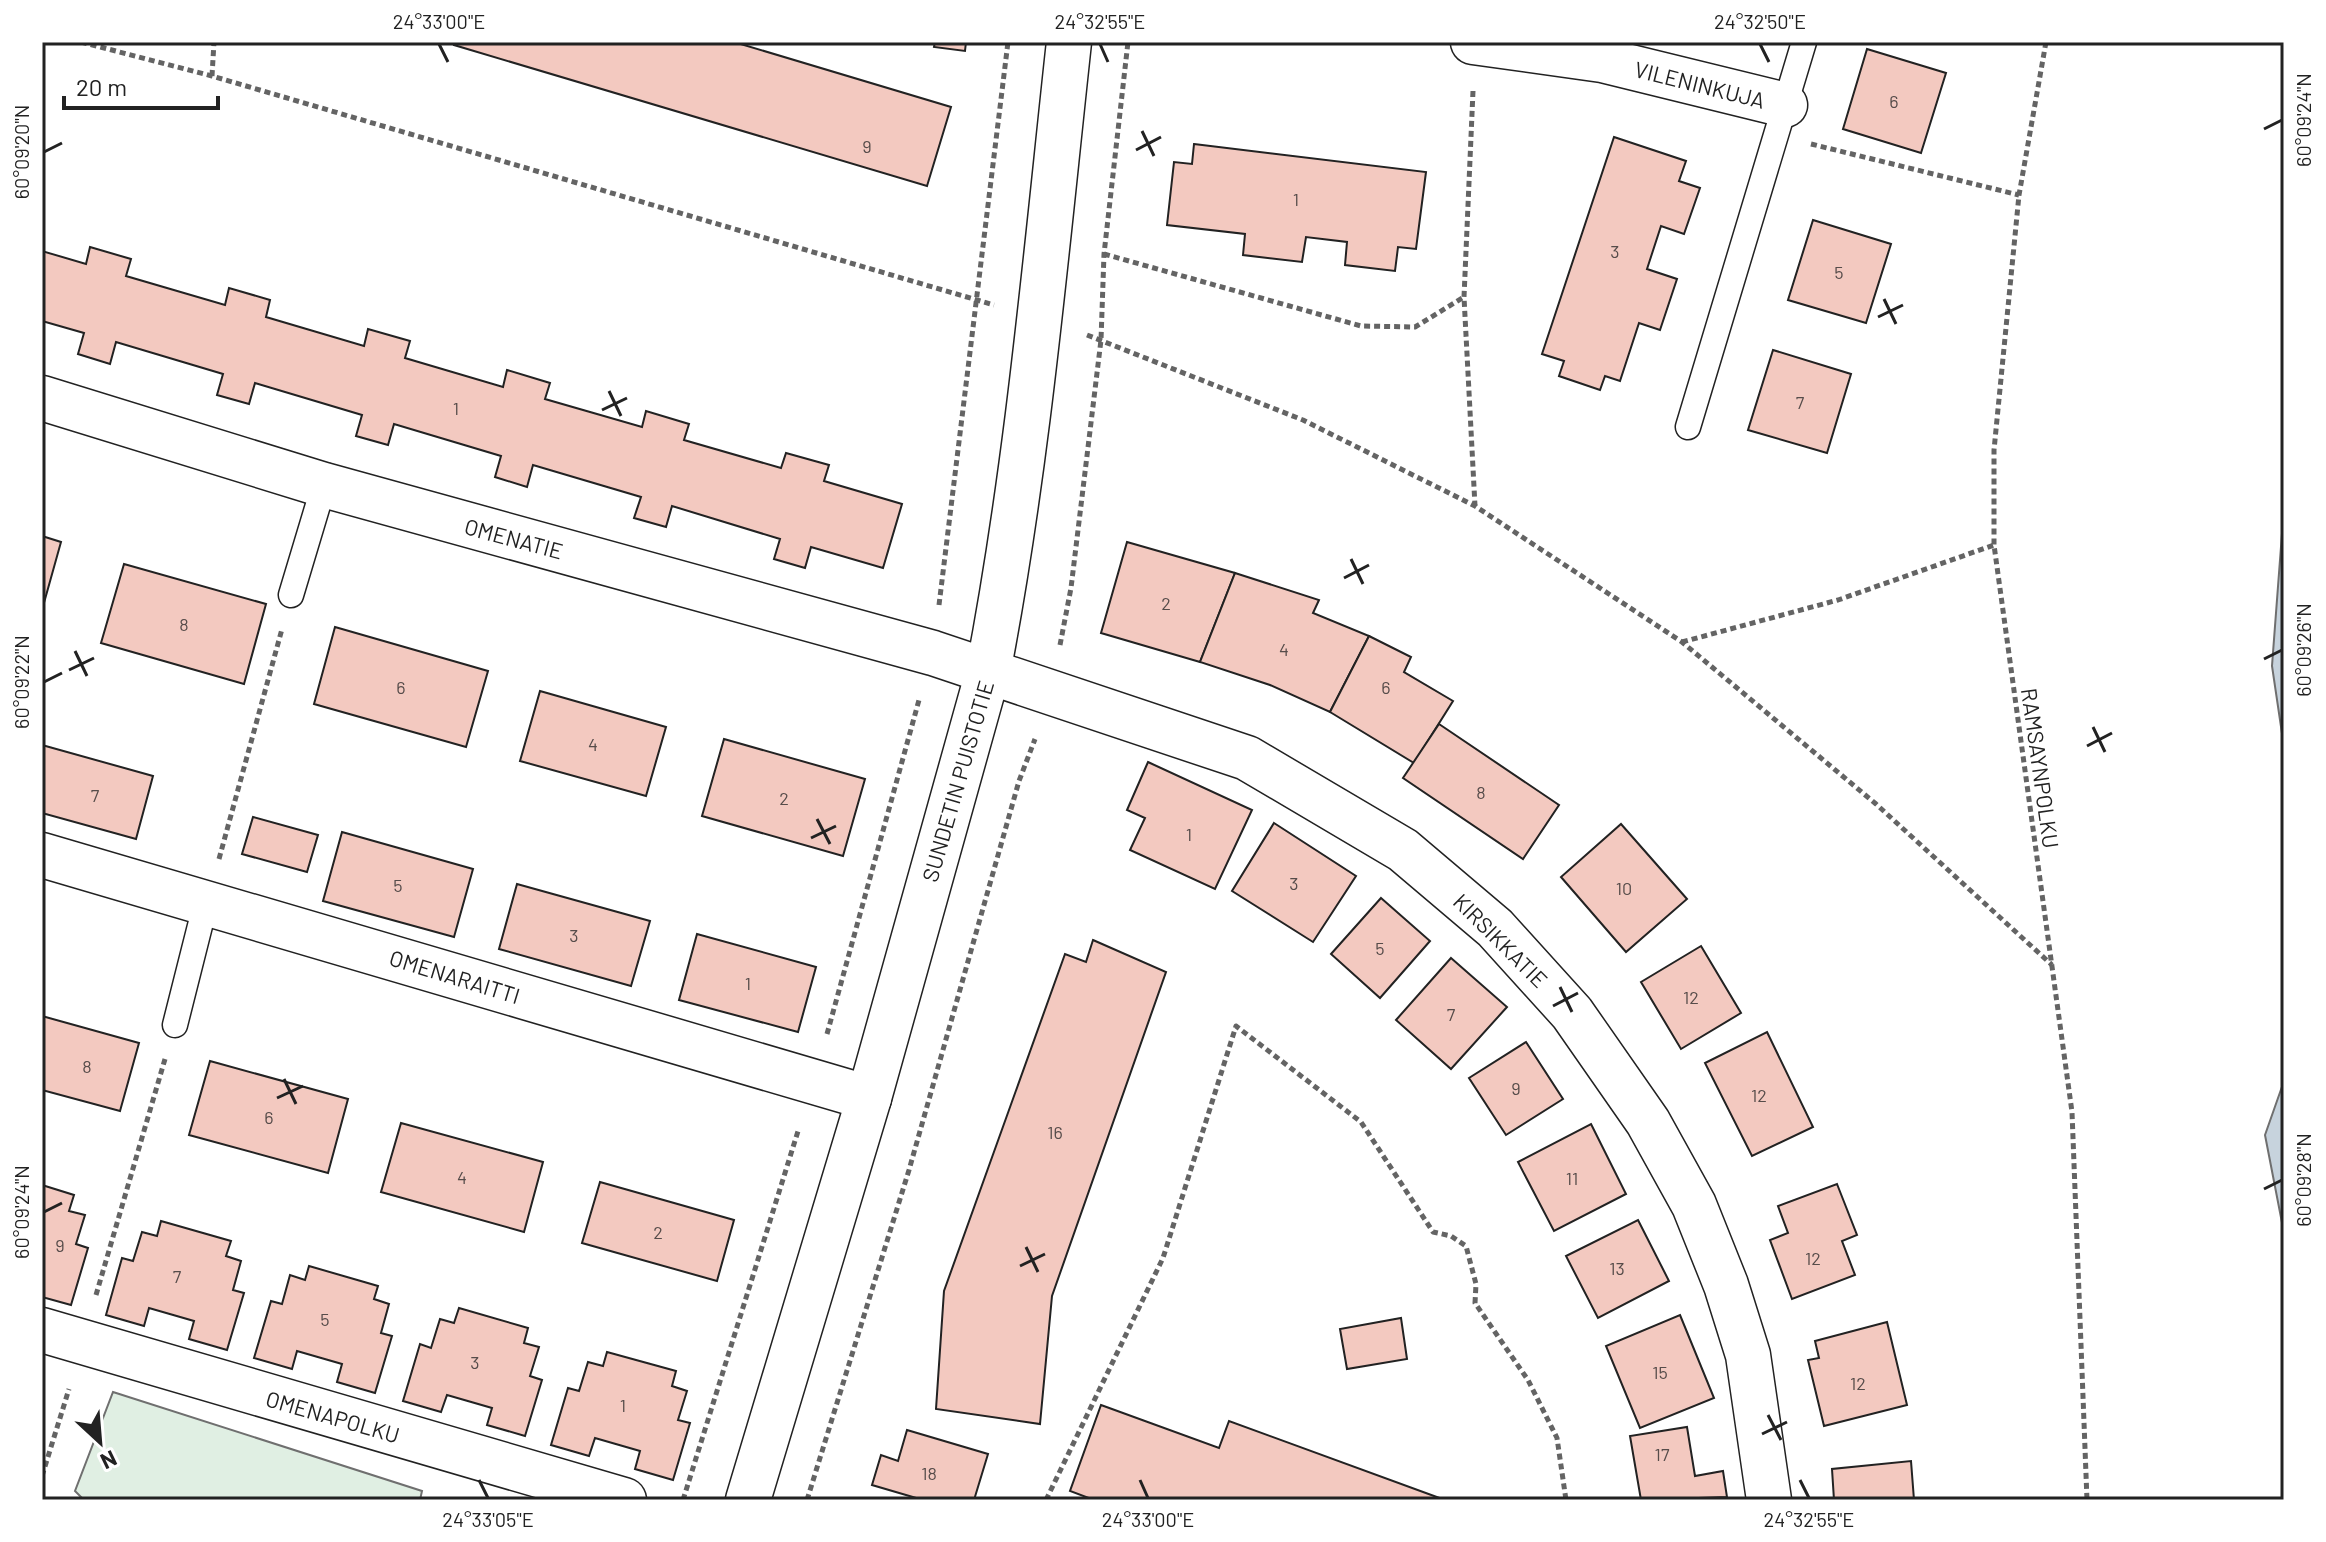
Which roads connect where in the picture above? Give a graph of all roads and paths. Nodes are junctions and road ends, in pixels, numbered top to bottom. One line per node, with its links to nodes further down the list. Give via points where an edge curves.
1 (81, 42): 9 (path)
2 (214, 42): 9 (path)
3 (1008, 42): 14 (path)
4 (1069, 42): 24 (street, SUNDETIN PUISTOTIE, via 1038,320)
5 (1128, 42): 12 (path)
6 (1474, 42): 10 (street, VILENINKUJA, via 1602,60); 13 (path)
7 (1804, 42): 10 (lane)
8 (2046, 42): 11 (path, RAMSAYNPOLKU)
9 (212, 76): 14 (path)
10 (1780, 120): 11 (path); 17 (lane)
11 (2019, 195): 20 (path, RAMSAYNPOLKU, via 1994,450)
12 (1104, 254): 13 (path, via 1361,326 1415,327); 15 (path)
13 (1464, 297): 19 (path)
14 (974, 298): 23 (path)
15 (1101, 340): 19 (path, via 1303,420); 25 (path, via 1071,588)
16 (42, 398): 18 (street, OMENATIE)
17 (1688, 427)
18 (324, 485): 21 (lane); 23 (street, OMENATIE)
19 (1475, 506): 22 (path)
20 (1994, 545): 22 (path, via 1838,600); 28 (path, RAMSAYNPOLKU)
21 (291, 595): 27 (path)
22 (1682, 642): 28 (path, via 1876,804)
23 (933, 653): 24 (street, OMENATIE); 30 (path)
24 (988, 672): 25 (street, KIRSIKKATIE); 31 (street, SUNDETIN PUISTOTIE)
25 (1052, 693): 38 (path, via 1019,781 909,1170); 41 (street, KIRSIKKATIE, via 1247,758 1403,850 1495,928 1572,1013 1648,1122 1694,1205 1748,1355)
26 (42, 855): 27 (street, OMENARAITTI)
27 (206, 902): 29 (lane); 30 (street, OMENARAITTI)
28 (2052, 965): 42 (path, RAMSAYNPOLKU, via 2072,1112)
29 (175, 1025): 33 (path)
30 (813, 1082): 31 (street, OMENARAITTI); 36 (path)
31 (869, 1098): 37 (street, SUNDETIN PUISTOTIE)
32 (42, 1330): 33 (street, OMENAPOLKU)
33 (83, 1343): 34 (path); 35 (street, OMENAPOLKU)
34 (42, 1476)
35 (624, 1500)
36 (683, 1500)
37 (748, 1500)
38 (807, 1500)
39 (1046, 1500): 40 (path, via 1163,1258 1236,1026 1361,1122 1433,1232 1466,1246 1475,1303 1528,1380 1557,1438)
40 (1566, 1500)
41 (1769, 1500)
42 (2087, 1500)

